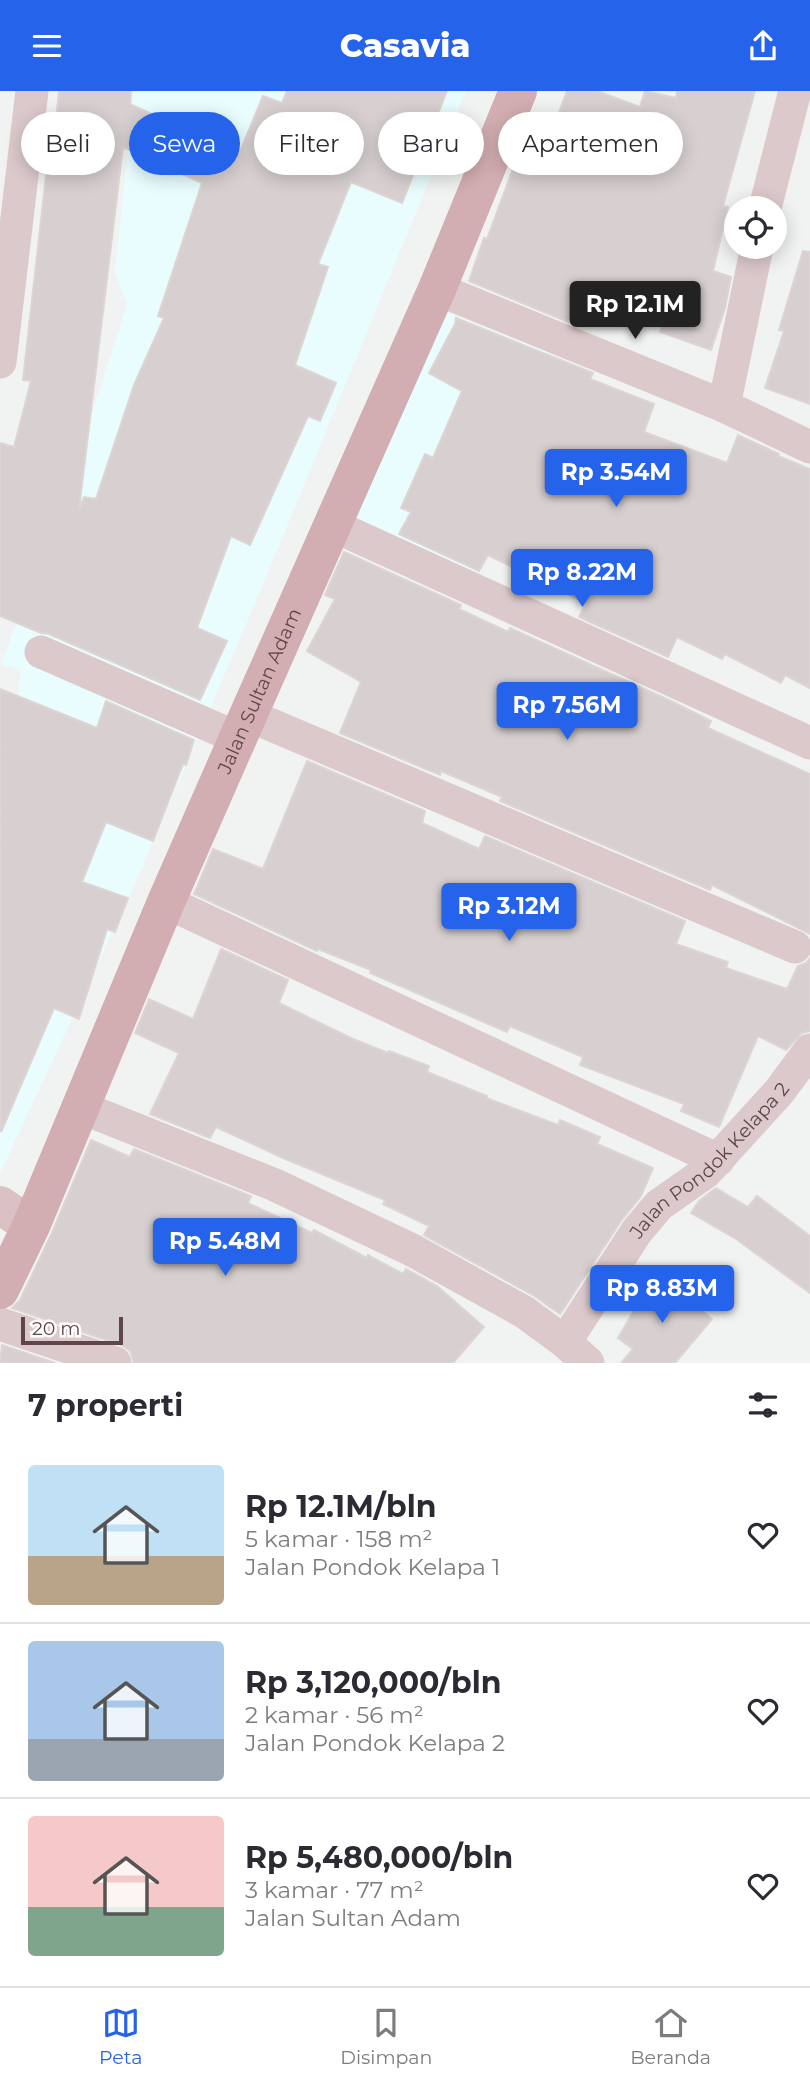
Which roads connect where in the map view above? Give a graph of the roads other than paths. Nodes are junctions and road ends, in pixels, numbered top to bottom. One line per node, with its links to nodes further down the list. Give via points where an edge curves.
1 (32, 91): 7 (street)
2 (518, 91): 6 (main road, Jalan Sultan Adam)
3 (795, 91): 4 (street)
4 (768, 196)
5 (755, 259): 8 (street)
6 (437, 289): 8 (street); 10 (main road, Jalan Sultan Adam)
7 (0, 362)
8 (724, 407): 9 (street)
9 (810, 447)
10 (332, 525): 12 (main road, Jalan Sultan Adam); 13 (street)
11 (41, 652): 12 (street)
12 (243, 727): 14 (main road, Jalan Sultan Adam); 15 (street)
13 (810, 743)
14 (166, 902): 17 (main road, Jalan Sultan Adam); 18 (street)
15 (795, 947)
16 (810, 1050): 18 (street, Jalan Pondok Kelapa 2)
17 (79, 1107): 19 (main road, Jalan Sultan Adam); 22 (street, via 275,1185 412,1250 524,1312)
18 (718, 1160): 22 (street, Jalan Pondok Kelapa 2, via 659,1205 637,1231)
19 (15, 1215): 20 (main road, Jalan Sultan Adam)
20 (0, 1290)
21 (0, 1324): 23 (street)
22 (577, 1353)
23 (115, 1363)

